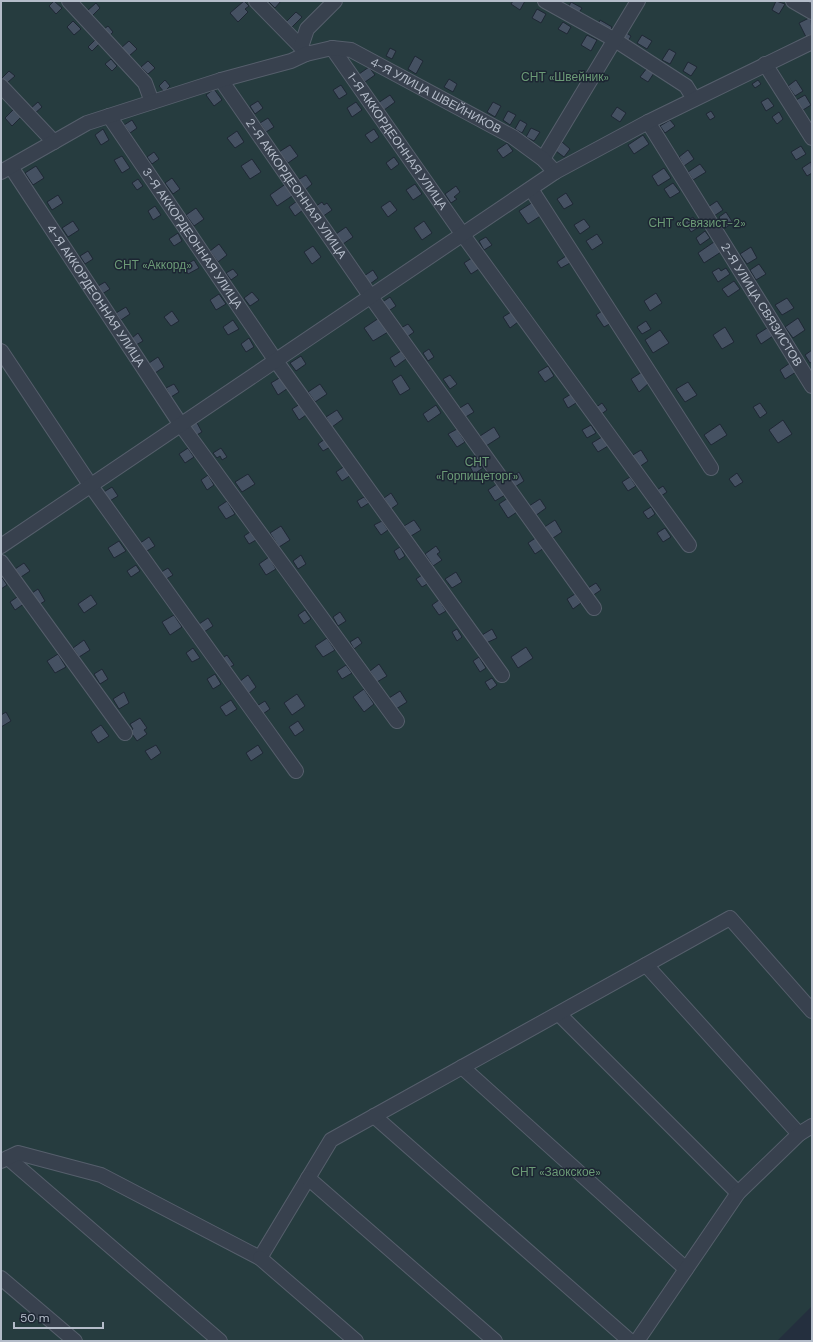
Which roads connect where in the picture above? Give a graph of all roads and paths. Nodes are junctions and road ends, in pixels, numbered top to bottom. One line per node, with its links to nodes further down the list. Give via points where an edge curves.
1 (69, 1): 16 (street, via 145,83)
2 (256, 1): 11 (street)
3 (335, 1): 11 (street, via 306,29)
4 (545, 1): 8 (street)
5 (638, 1): 8 (street)
6 (793, 1): 7 (street)
7 (812, 12)
8 (615, 40): 15 (street, via 686,86); 21 (street)
9 (812, 42): 12 (street)
10 (332, 48): 11 (street, 4-Я УЛИЦА ШВЕЙНИКОВ); 21 (street, 4-Я УЛИЦА ШВЕЙНИКОВ, via 352,50 513,136); 25 (street, 1-Я АККОРДЕОННАЯ УЛИЦА)
11 (303, 50): 13 (street, 4-Я УЛИЦА ШВЕЙНИКОВ, via 291,61)
12 (765, 64): 15 (street); 19 (street)
13 (221, 80): 16 (street, 4-Я УЛИЦА ШВЕЙНИКОВ); 26 (street, 2-Я АККОРДЕОННАЯ УЛИЦА)
14 (1, 86): 20 (street)
15 (694, 99): 18 (street)
16 (152, 102): 17 (street, 4-Я УЛИЦА ШВЕЙНИКОВ)
17 (108, 116): 20 (street, 4-Я УЛИЦА ШВЕЙНИКОВ, via 87,123); 28 (street, 3-Я АККОРДЕОННАЯ УЛИЦА)
18 (648, 122): 23 (street); 29 (street, 2-Я УЛИЦА СВЯЗИСТОВ)
19 (812, 138)
20 (54, 142): 22 (street, 4-Я УЛИЦА ШВЕЙНИКОВ)
21 (543, 159): 23 (street, 4-Я УЛИЦА ШВЕЙНИКОВ)
22 (6, 169): 30 (street, 4-Я АККОРДЕОННАЯ УЛИЦА)
23 (555, 172): 24 (street)
24 (531, 189): 25 (street); 31 (street)
25 (463, 235): 26 (street); 33 (street, 1-Я АККОРДЕОННАЯ УЛИЦА)
26 (371, 297): 28 (street); 36 (street, 2-Я АККОРДЕОННАЯ УЛИЦА)
27 (1, 351): 32 (street)
28 (276, 361): 30 (street); 37 (street, 3-Я АККОРДЕОННАЯ УЛИЦА)
29 (812, 386)
30 (181, 425): 32 (street); 38 (street, 4-Я АККОРДЕОННАЯ УЛИЦА)
31 (711, 468)
32 (91, 486): 34 (street); 40 (street)
33 (689, 545)
34 (1, 546)
35 (1, 562): 39 (street)
36 (594, 608)
37 (502, 675)
38 (397, 721)
39 (125, 733)
40 (296, 771)
41 (646, 965): 42 (street, via 730,918); 43 (street); 47 (street)
42 (812, 1011)
43 (559, 1014): 44 (street); 50 (street)
44 (462, 1067): 45 (street); 52 (street)
45 (374, 1116): 49 (street, via 331,1140); 58 (street)
46 (812, 1126): 47 (street)
47 (799, 1134): 50 (street)
48 (4, 1160): 51 (street, via 18,1153 101,1175); 55 (street)
49 (308, 1178): 51 (street); 57 (street)
50 (738, 1193): 52 (street)
51 (260, 1258): 56 (street)
52 (686, 1269): 59 (street)
53 (1, 1278): 54 (street)
54 (75, 1341)
55 (220, 1341)
56 (356, 1341)
57 (495, 1341)
58 (630, 1341)
59 (637, 1341)

